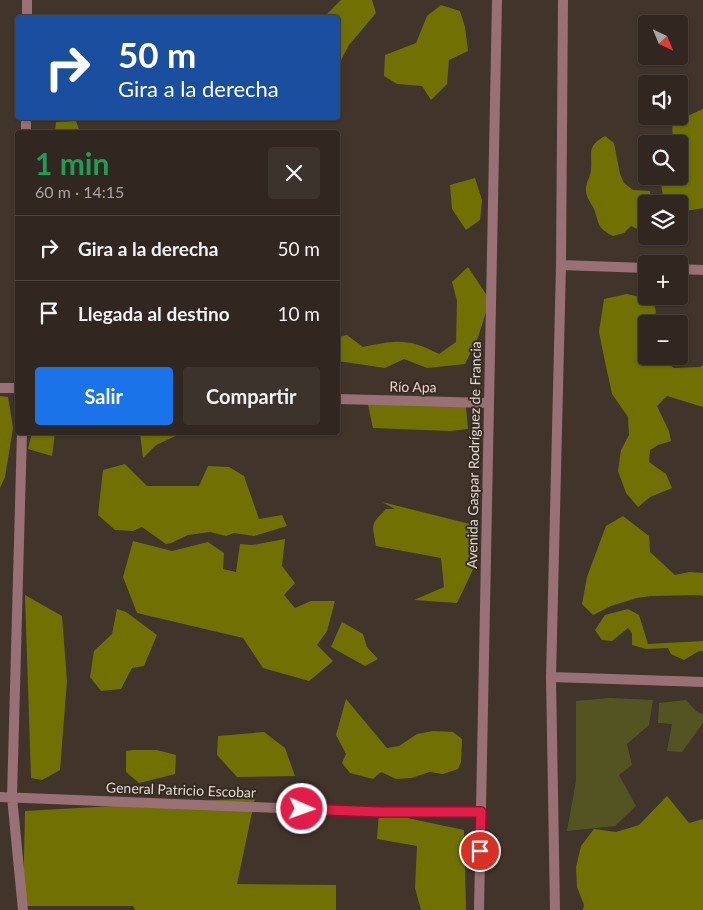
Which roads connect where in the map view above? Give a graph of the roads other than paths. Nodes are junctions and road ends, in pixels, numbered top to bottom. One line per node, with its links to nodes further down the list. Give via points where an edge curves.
1 (27, 0): 4 (street)
2 (497, 0): 12 (street, Avenida Gaspar Rodríguez de Francia)
3 (563, 0): 5 (street)
4 (27, 15)
5 (561, 265): 6 (street); 14 (street)
6 (638, 268)
7 (688, 269): 8 (street)
8 (703, 270)
9 (0, 388): 10 (street)
10 (15, 388)
11 (340, 399): 12 (street, Río Apa)
12 (488, 403): 18 (street, Avenida Gaspar Rodríguez de Francia)
13 (22, 435): 17 (street)
14 (551, 676): 15 (street); 21 (street)
15 (703, 682)
16 (0, 797): 17 (street, General Patricio Escobar)
17 (12, 797): 18 (street, General Patricio Escobar, via 380,812); 19 (street)
18 (481, 812): 20 (street, Avenida Gaspar Rodríguez de Francia)
19 (23, 910)
20 (479, 910)
21 (555, 910)

